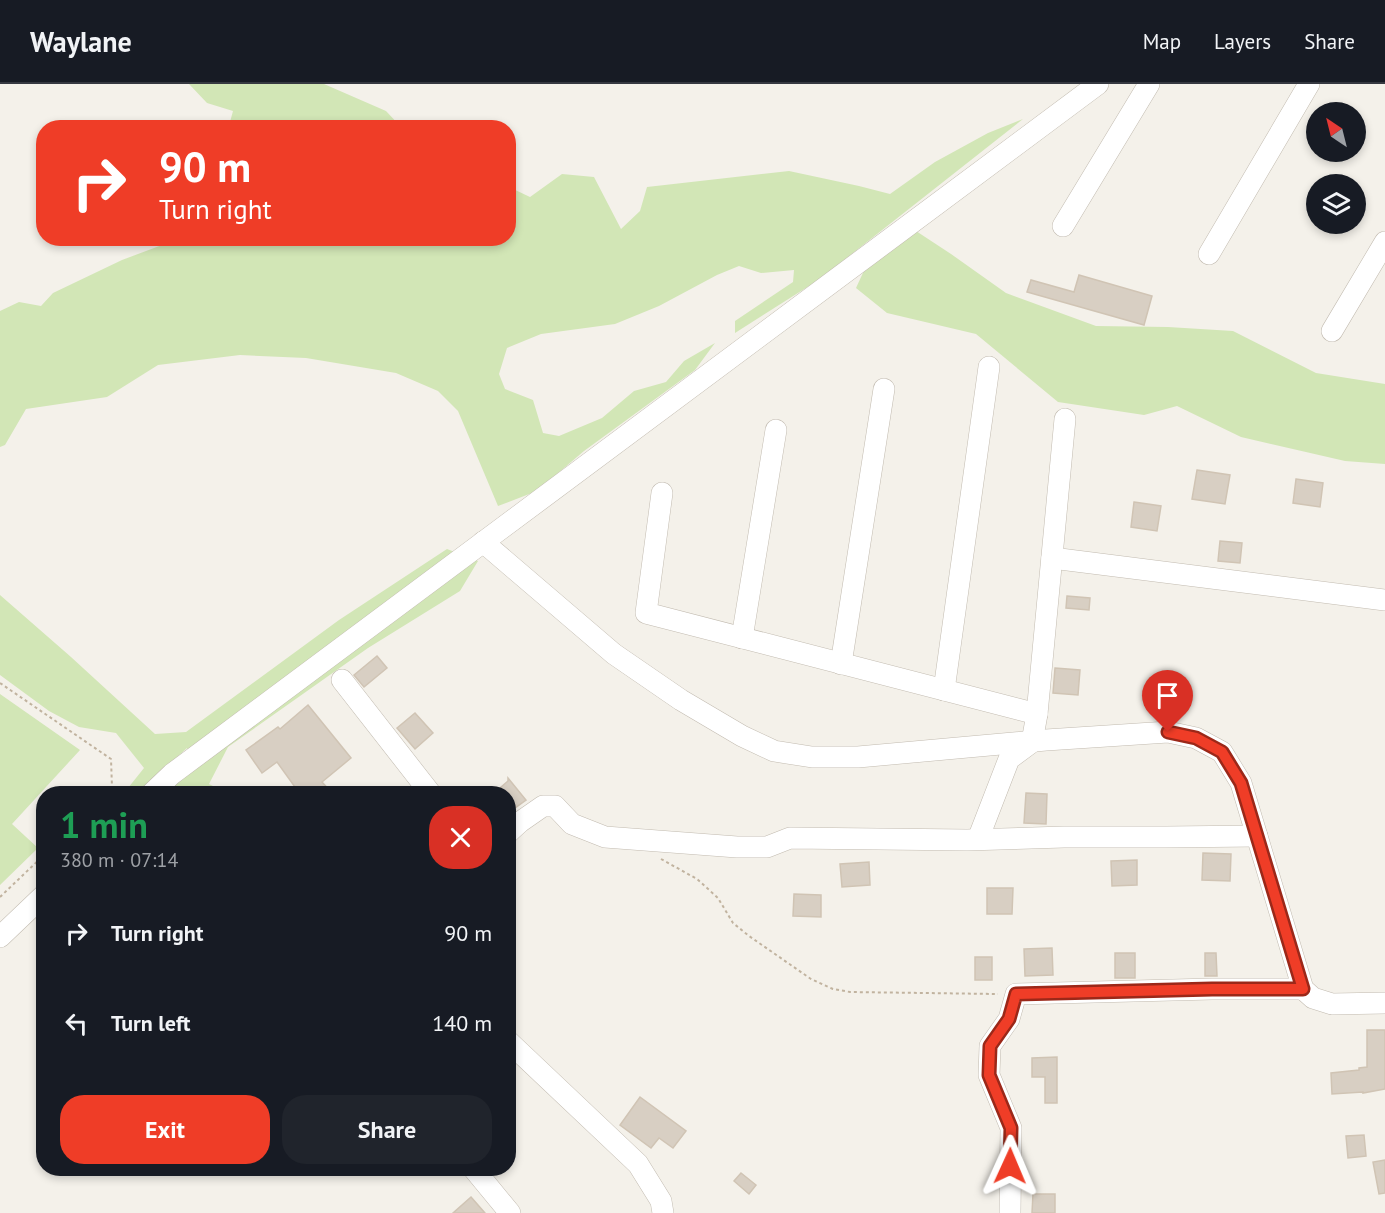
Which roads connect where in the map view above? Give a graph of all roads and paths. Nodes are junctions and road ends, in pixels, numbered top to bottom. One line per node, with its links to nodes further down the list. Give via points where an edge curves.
1 (1098, 84): 13 (street)
2 (1149, 84): 4 (street)
3 (1309, 84): 6 (street)
4 (1063, 226)
5 (1385, 242): 7 (street)
6 (1209, 254)
7 (1332, 331)
8 (989, 367): 20 (street)
9 (884, 389): 17 (street)
10 (1065, 419): 14 (street)
11 (776, 430): 16 (street)
12 (662, 493): 16 (street, via 646,613)
13 (483, 542): 22 (street, via 614,654 681,700 774,751 812,757 858,757); 24 (street)
14 (1052, 558): 15 (street); 21 (street)
15 (1385, 600)
16 (742, 638): 17 (street)
17 (841, 664): 20 (street)
18 (342, 680): 25 (street)
19 (0, 683): 23 (path, via 111,759)
20 (944, 690): 21 (street)
21 (1037, 714): 22 (street)
22 (1032, 742): 27 (street, via 1168,732 1196,738 1222,752 1241,783); 28 (street, via 1009,759)
23 (112, 786)
24 (159, 786)
25 (425, 786)
26 (516, 826): 28 (street, via 543,806 555,806 572,824 605,837 737,847 767,847 790,838)
27 (1257, 836): 28 (street); 34 (street)
28 (978, 839)
29 (659, 858): 35 (path, via 697,879 748,936 811,979 833,989 850,993)
30 (36, 863): 31 (path)
31 (0, 897)
32 (36, 903): 33 (street)
33 (0, 937)
34 (1303, 989): 35 (street); 36 (street, via 1313,998 1332,1004)
35 (1016, 994): 41 (street, via 1009,1019 990,1046 989,1075 1011,1128)
36 (1385, 1003)
37 (516, 1049): 40 (street, via 638,1164 661,1201)
38 (480, 1176): 39 (street)
39 (510, 1213)
40 (663, 1213)
41 (1010, 1213)

